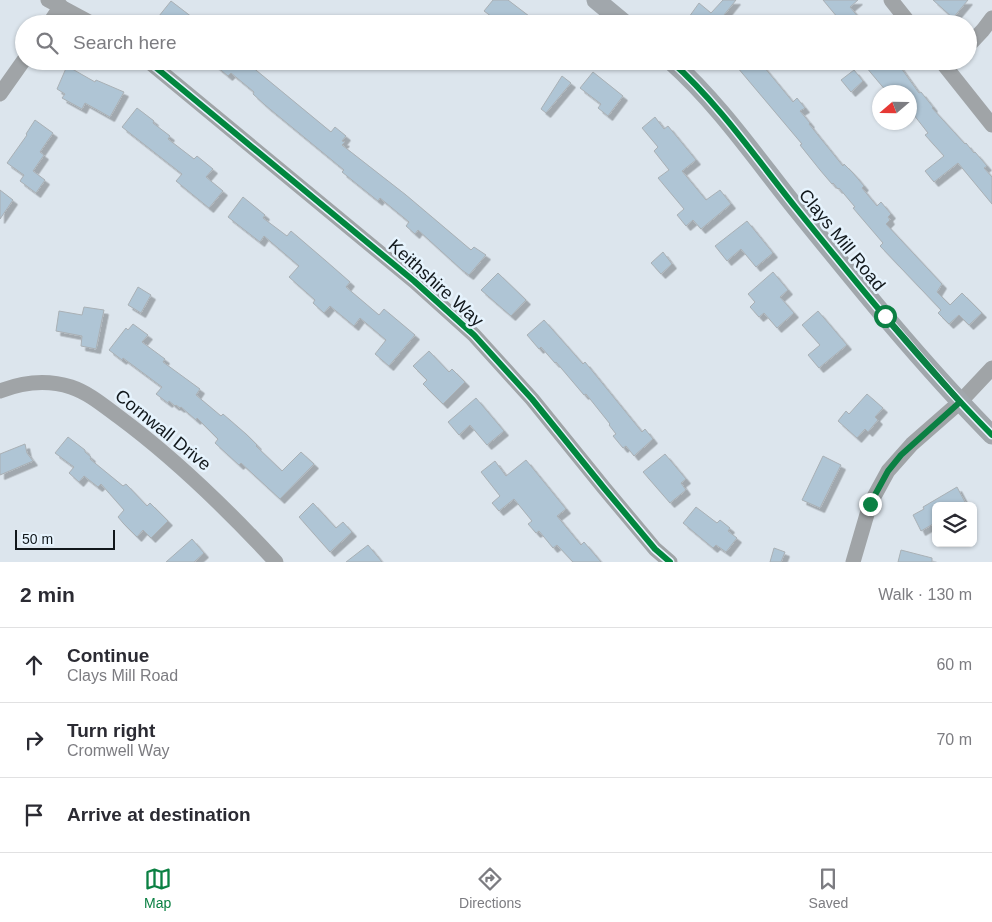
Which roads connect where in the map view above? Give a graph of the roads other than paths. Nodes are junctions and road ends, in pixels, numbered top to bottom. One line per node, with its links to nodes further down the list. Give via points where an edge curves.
1 (596, 0): 6 (main road)
2 (891, 0): 7 (street)
3 (55, 3): 4 (street); 5 (street)
4 (51, 15)
5 (77, 15)
6 (614, 15)
7 (903, 15)
8 (992, 18): 9 (street)
9 (977, 36)
10 (17, 70): 14 (street)
11 (159, 70): 21 (street, Keithshire Way, via 414,280 474,335 532,399 655,549)
12 (681, 70): 18 (main road, Clays Mill Road, via 702,90 832,253)
13 (952, 70): 15 (street)
14 (0, 94)
15 (992, 125)
16 (992, 368): 18 (street)
17 (0, 391): 20 (street, Cornwall Drive, via 39,382 72,387 90,396 185,470)
18 (960, 402): 19 (main road, Clays Mill Road); 22 (street, via 912,444 888,471 870,504)
19 (992, 435)
20 (276, 562)
21 (670, 562)
22 (853, 562)

